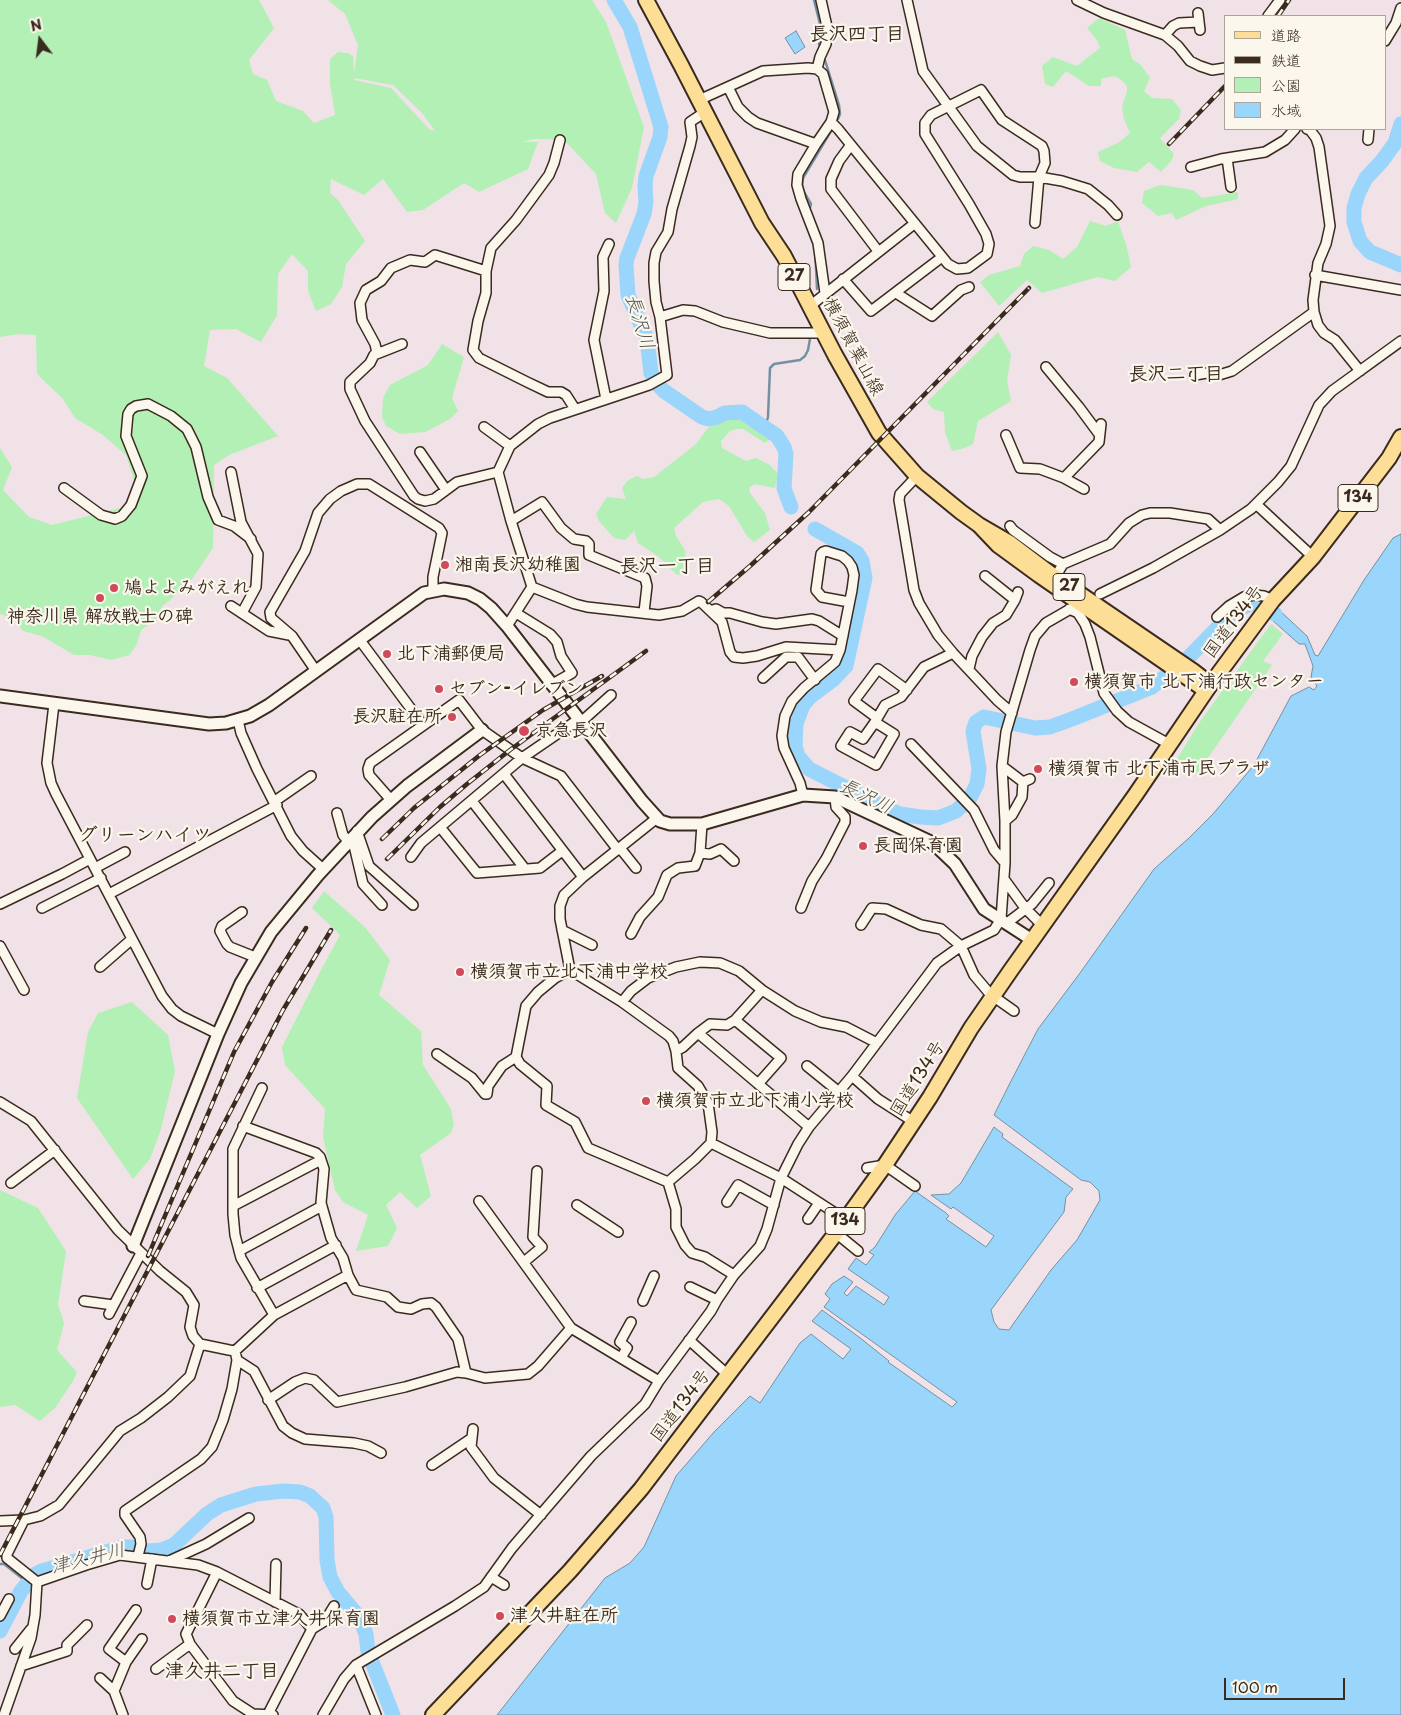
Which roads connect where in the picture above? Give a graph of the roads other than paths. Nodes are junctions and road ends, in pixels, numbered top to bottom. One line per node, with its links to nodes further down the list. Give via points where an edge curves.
1 (646, 0): 14 (main road, 横須賀葉山線 / 27)
2 (820, 0): 12 (street, via 828,31)
3 (907, 0): 15 (street, via 923,71)
4 (1077, 0): 9 (street)
5 (1280, 0): 7 (street)
6 (1401, 8): 10 (street)
7 (1269, 15)
8 (1199, 22): 9 (street, via 1179,23)
9 (1165, 35): 11 (street, via 1200,66 1212,70)
10 (1386, 39)
11 (1224, 68)
12 (817, 69): 13 (street, via 763,71); 16 (street, via 823,74 830,95 834,112)
13 (728, 87): 14 (street); 22 (street, via 738,108 757,123)
14 (702, 106): 41 (main road, 横須賀葉山線 / 27, via 762,223 784,256); 43 (street, via 690,122 692,137 668,232 656,252 654,281)
15 (948, 106): 26 (street, via 977,146 1013,175); 26 (street, via 981,90 1002,120 1042,146 1045,163); 33 (street, via 931,115 925,134 969,204 989,244 986,254 968,268 957,269)
16 (830, 122): 22 (street); 23 (street)
17 (1294, 130): 24 (street, via 1285,140 1264,152)
18 (1310, 130): 35 (street, via 1319,147 1329,219 1326,244)
19 (1369, 130): 21 (street)
20 (560, 140): 34 (street, via 549,175 516,220 490,248)
21 (1368, 140)
22 (816, 144): 39 (street, via 798,174 797,185 818,242)
23 (850, 146): 30 (street); 32 (street, via 839,161 831,190)
24 (1227, 158): 25 (street); 27 (street)
25 (1191, 167)
26 (1039, 177): 28 (street, via 1088,189); 29 (street)
27 (1231, 187)
28 (1117, 214)
29 (1036, 223)
30 (914, 224): 32 (street); 33 (street)
31 (609, 244): 51 (street, via 603,257 604,291 594,340)
32 (878, 251): 36 (street)
33 (942, 257): 40 (street)
34 (486, 271): 47 (street, via 435,255 425,262 410,260 391,268 381,281 366,290 360,303 362,320); 52 (street, via 486,293 474,350 479,358 548,392 561,392)
35 (1315, 276): 38 (street); 42 (street)
36 (843, 279): 39 (street); 40 (street, via 872,311)
37 (969, 287): 40 (street, via 961,290 932,316)
38 (1401, 290)
39 (825, 293): 41 (street)
40 (896, 293)
41 (810, 306): 44 (main road, 横須賀葉山線 / 27)
42 (1314, 312): 49 (street, via 1324,333 1335,340); 50 (street, via 1232,371 1219,375)
43 (660, 317): 44 (street, via 683,310 695,311 723,322 770,333); 51 (street, via 667,375)
44 (824, 333): 62 (main road, 横須賀葉山線 / 27, via 879,433)
45 (1401, 341): 49 (street)
46 (402, 344): 47 (street)
47 (377, 353): 66 (street, via 350,382 350,389 365,421 414,496 425,501)
48 (1046, 367): 55 (street)
49 (1360, 371): 67 (street, via 1319,405 1292,466)
50 (1195, 375)
51 (606, 399): 52 (street)
52 (575, 409): 58 (street, via 538,424)
53 (1101, 424): 55 (street)
54 (484, 427): 58 (street)
55 (1099, 434): 63 (street, via 1099,442)
56 (1006, 435): 63 (street, via 1020,468 1040,469)
57 (1401, 437): 72 (main road, 国道134号 / 134, via 1389,458)
58 (510, 446): 61 (street)
59 (420, 452): 66 (street)
60 (231, 472): 71 (street, via 241,522)
61 (498, 472): 66 (street, via 457,482); 68 (street)
62 (917, 476): 75 (main road, 横須賀葉山線 / 27, via 979,525 1010,543); 92 (street, via 900,494 899,500 912,581 919,603)
63 (1064, 478): 65 (street)
64 (64, 488): 71 (street, via 101,515 115,519 122,516 131,505 142,476 126,436 128,414 136,406 148,404 187,428 218,520 234,526)
65 (1084, 489)
66 (446, 490)
67 (1256, 504): 70 (street); 72 (street)
68 (511, 521): 76 (street); 82 (street, via 542,502 561,528 574,539 589,544 589,555 645,578)
69 (1010, 526): 73 (street)
70 (1220, 530): 73 (street, via 1208,519 1176,513 1150,513 1136,517 1110,544); 78 (street)
71 (250, 539): 85 (street, via 258,554 258,583)
72 (1313, 557): 79 (main road, 国道134号 / 134)
73 (1063, 564): 75 (street)
74 (985, 576): 93 (street, via 1017,596 1006,615 993,623 982,637)
75 (1053, 580): 98 (main road, 横須賀葉山線 / 27, via 1191,675 1206,681)
76 (532, 587): 82 (street, via 587,607); 84 (street)
77 (433, 590): 87 (street, via 468,593 491,608); 88 (street, via 442,533 439,528 369,484 357,484 330,499 318,513 305,550 270,612 271,618); 90 (street, via 415,598)
78 (1100, 594)
79 (1273, 600): 86 (street, via 1264,596 1244,597); 98 (main road, 国道134号 / 134)
80 (849, 602): 80 (street, via 854,575 852,567 842,556 823,552 816,590 822,597); 89 (street)
81 (232, 606): 85 (street)
82 (644, 612): 83 (street, via 672,614 699,602)
83 (711, 612): 89 (street, via 716,608 723,613 776,624 812,619); 91 (street, via 722,622 734,657 757,656 786,647)
84 (516, 613): 87 (street); 97 (street, via 557,642 572,673)
85 (242, 614): 88 (street, via 269,631)
86 (1217, 617)
87 (506, 626): 97 (street)
88 (292, 636): 94 (street)
89 (843, 636): 91 (street)
90 (359, 639): 94 (street); 107 (street)
91 (840, 650): 96 (street, via 835,662)
92 (953, 653): 93 (street); 99 (street, via 924,667)
93 (969, 669): 103 (street)
94 (316, 671): 104 (street, via 269,705)
95 (763, 678): 96 (street, via 786,657 798,657)
96 (815, 680): 115 (street, via 792,701 785,716 782,736)
97 (551, 685): 105 (street)
98 (1208, 688): 110 (main road, 国道134号 / 134)
99 (906, 690): 106 (street, via 901,697 885,705); 106 (street, via 878,669 854,701)
100 (612, 695): 105 (street)
101 (0, 696): 102 (street)
102 (54, 704): 104 (street, via 209,724); 131 (street, via 47,752 48,772)
103 (1011, 716): 110 (street, via 1035,636 1046,623 1070,608 1085,624 1104,693 1117,711 1129,722); 112 (street)
104 (238, 720): 119 (street, via 257,769)
105 (580, 720): 111 (street); 121 (street)
106 (876, 720): 106 (street, via 863,740 850,732 841,746 876,765 894,734)
107 (423, 725): 108 (street, via 459,700); 117 (street, via 370,763 369,775)
108 (482, 730): 111 (street); 117 (street)
109 (910, 744): 133 (street, via 974,810 994,850)
110 (1169, 744): 152 (main road, 国道134号 / 134)
111 (522, 758): 113 (street); 126 (street, via 561,776)
112 (1002, 766): 122 (street); 122 (street, via 1026,780 1022,797)
113 (504, 774): 118 (street); 127 (street)
114 (311, 776): 119 (street)
115 (803, 795): 116 (street); 123 (street)
116 (835, 797): 147 (street, via 836,807 845,817 844,822); 150 (street, via 933,843 955,864 984,909)
117 (390, 800): 125 (street)
118 (472, 801): 124 (street); 137 (street)
119 (276, 803): 136 (street, via 291,836); 142 (street)
120 (337, 813): 125 (street, via 343,835)
121 (658, 818): 123 (street, via 670,824); 126 (street)
122 (1005, 821): 133 (street)
123 (702, 824): 129 (street)
124 (440, 827): 130 (street, via 421,843); 137 (street, via 477,873)
125 (353, 837): 136 (street); 144 (street, via 363,884); 145 (street, via 369,866)
126 (619, 849): 135 (street); 138 (street)
127 (562, 850): 137 (street, via 540,868); 138 (street)
128 (125, 852): 134 (street)
129 (700, 853): 132 (street, via 710,854 721,849); 154 (street, via 695,866 678,868 667,875 658,896 640,917)
130 (411, 857)
131 (90, 859): 134 (street); 143 (street)
132 (734, 861)
133 (1005, 863): 140 (street)
134 (95, 868): 139 (street)
135 (636, 868)
136 (324, 869): 160 (street, via 287,910)
137 (525, 869)
138 (583, 876): 153 (street, via 564,894 560,906)
139 (101, 878): 142 (street); 146 (street)
140 (1004, 879): 148 (street); 150 (street)
141 (1049, 883): 148 (street)
142 (110, 894): 155 (street)
143 (0, 904)
144 (382, 905)
145 (413, 905)
146 (42, 908)
147 (801, 908)
148 (1026, 908): 150 (street); 152 (street)
149 (242, 912): 160 (street, via 220,931 227,944)
150 (1004, 921): 156 (street); 159 (street, via 994,930)
151 (862, 925): 159 (street, via 872,908 886,909 921,925 941,929)
152 (1042, 925): 156 (main road, 国道134号 / 134)
153 (562, 930): 157 (street); 162 (street)
154 (631, 934)
155 (132, 939): 161 (street); 170 (street, via 168,1005 181,1016)
156 (1032, 940): 165 (main road, 国道134号 / 134)
157 (592, 945)
158 (0, 946): 163 (street)
159 (961, 946): 165 (street, via 974,975); 171 (street, via 937,963)
160 (255, 958): 170 (street)
161 (100, 967)
162 (570, 970): 166 (street); 174 (street, via 555,978 526,1006)
163 (24, 990)
164 (762, 990): 166 (street, via 739,971 720,963 700,962 648,978); 168 (street); 171 (street, via 795,1011 821,1022 846,1026)
165 (993, 996): 167 (street); 181 (main road, 国道134号 / 134)
166 (622, 1002): 172 (street, via 669,1036)
167 (1014, 1012)
168 (735, 1020): 169 (street, via 727,1025 710,1024); 177 (street, via 781,1058)
169 (698, 1033): 172 (street); 177 (street)
170 (218, 1034): 206 (street)
171 (877, 1043): 176 (street)
172 (676, 1051): 184 (street, via 678,1068 698,1086 708,1103)
173 (437, 1054): 174 (street, via 472,1078 485,1094 488,1094 488,1086 502,1066)
174 (516, 1056): 191 (street, via 520,1064 547,1086 546,1104 575,1122 588,1148)
175 (807, 1066): 179 (street)
176 (852, 1076): 179 (street); 181 (street, via 878,1099)
177 (758, 1084): 183 (street)
178 (262, 1088): 182 (street)
179 (839, 1092): 183 (street)
180 (0, 1102): 185 (street, via 32,1121)
181 (914, 1122): 187 (main road, 国道134号 / 134)
182 (243, 1126): 186 (street, via 316,1153); 199 (street, via 232,1149)
183 (809, 1127): 190 (street)
184 (711, 1143): 190 (street); 191 (street)
185 (54, 1150): 192 (street); 206 (street)
186 (321, 1160): 199 (street); 200 (street, via 324,1169)
187 (885, 1165): 188 (street); 193 (street); 202 (main road, 国道134号 / 134)
188 (867, 1168)
189 (536, 1171): 209 (street, via 533,1237 542,1248)
190 (781, 1178): 196 (street); 198 (street)
191 (668, 1182): 211 (street, via 676,1209 676,1227 685,1245 692,1253)
192 (11, 1183)
193 (915, 1186)
194 (479, 1201): 209 (street)
195 (727, 1202): 198 (street, via 738,1185)
196 (819, 1203): 201 (street); 202 (street)
197 (577, 1205): 203 (street)
198 (774, 1205): 211 (street, via 760,1246)
199 (233, 1206): 207 (street)
200 (322, 1206): 205 (street); 207 (street)
201 (808, 1219)
202 (846, 1220): 204 (main road, 国道134号 / 134)
203 (618, 1232)
204 (836, 1233): 208 (street); 229 (main road, 国道134号 / 134)
205 (336, 1245): 210 (street); 214 (street)
206 (137, 1250): 218 (street); 224 (street, via 191,1299 194,1305 190,1328)
207 (239, 1251): 214 (street)
208 (858, 1251)
209 (524, 1262): 222 (street)
210 (348, 1275): 220 (street); 228 (street, via 356,1290 387,1297 398,1307 410,1309 431,1303 436,1307 458,1339)
211 (734, 1275): 216 (street)
212 (654, 1276): 217 (street)
213 (690, 1287): 216 (street)
214 (257, 1288): 220 (street)
215 (84, 1300): 218 (street)
216 (717, 1300): 223 (street)
217 (643, 1301)
218 (113, 1305): 219 (street)
219 (108, 1314)
220 (274, 1315): 225 (street)
221 (631, 1322): 226 (street, via 620,1342 626,1348)
222 (571, 1328): 226 (street); 228 (street, via 528,1374 485,1378)
223 (689, 1340): 229 (street); 230 (street)
224 (200, 1344): 225 (street); 236 (street, via 193,1370 186,1381 120,1431 59,1506)
225 (236, 1351): 227 (street)
226 (622, 1358): 230 (street)
227 (237, 1360): 231 (street, via 254,1371); 238 (street, via 223,1420 212,1446 201,1459 125,1511 140,1537)
228 (466, 1373): 231 (street, via 458,1372 338,1402 314,1380 305,1378)
229 (728, 1375): 270 (main road, 国道134号 / 134, via 641,1489 570,1571)
230 (658, 1381): 234 (street, via 645,1404 591,1456)
231 (268, 1400): 232 (street, via 283,1426 292,1433 305,1439 368,1446)
232 (381, 1453)
233 (432, 1465): 234 (street, via 473,1434 471,1447 494,1478)
234 (541, 1515): 243 (street)
235 (249, 1518): 240 (street, via 206,1544)
236 (24, 1520): 237 (street); 244 (street, via 7,1558)
237 (0, 1521)
238 (140, 1551): 239 (street); 244 (street)
239 (152, 1559): 240 (street); 245 (street)
240 (169, 1561): 242 (street)
241 (276, 1564): 248 (street)
242 (218, 1572): 248 (street); 256 (street, via 186,1634)
243 (491, 1576): 246 (street); 259 (street, via 484,1587)
244 (34, 1580): 252 (street)
245 (147, 1584)
246 (504, 1585)
247 (9, 1599): 250 (street)
248 (275, 1602): 254 (street, via 299,1614)
249 (334, 1606): 254 (street, via 325,1621)
250 (1, 1610)
251 (136, 1610): 258 (street, via 109,1649)
252 (34, 1625): 257 (street); 260 (street)
253 (87, 1625): 260 (street, via 67,1645 67,1651)
254 (312, 1629): 264 (street)
255 (142, 1638): 258 (street)
256 (190, 1644): 261 (street); 267 (street, via 233,1701)
257 (16, 1649)
258 (126, 1662): 263 (street)
259 (359, 1663): 268 (street, via 344,1679); 269 (street)
260 (21, 1666): 265 (street)
261 (156, 1669)
262 (100, 1678): 263 (street)
263 (114, 1691): 266 (street)
264 (271, 1714): 267 (street)
265 (4, 1715)
266 (123, 1715)
267 (253, 1715)
268 (323, 1715)
269 (376, 1715)
270 (433, 1715)

